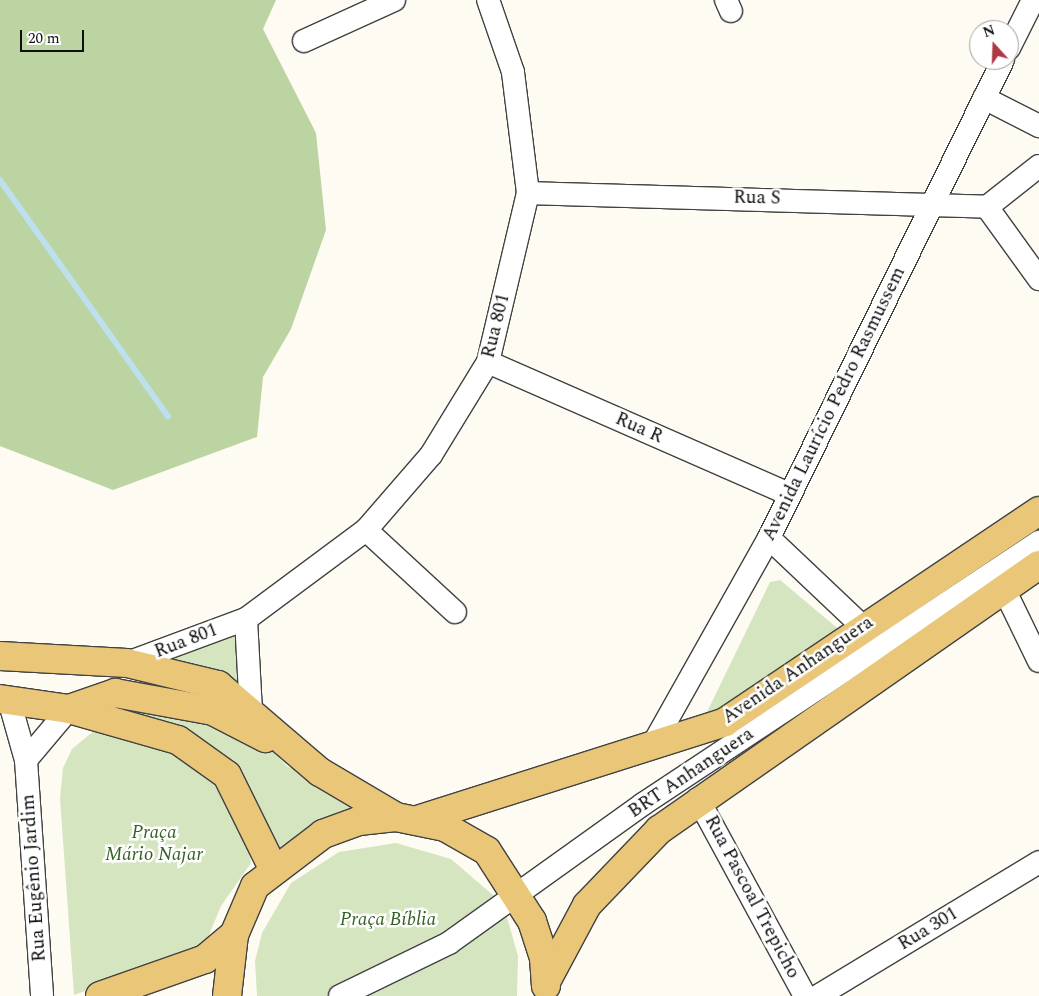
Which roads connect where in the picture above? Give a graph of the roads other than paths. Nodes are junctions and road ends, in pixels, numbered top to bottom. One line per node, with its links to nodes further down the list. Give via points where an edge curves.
1 (394, 0): 5 (street)
2 (488, 0): 10 (street, Rua 801, via 513,72)
3 (1033, 0): 4 (street)
4 (1019, 28)
5 (304, 41)
6 (998, 70): 7 (street, Avenida Laurício Pedro Rasmussem)
7 (984, 98): 8 (street); 11 (street, Avenida Laurício Pedro Rasmussem)
8 (1039, 126)
9 (1039, 166): 12 (street)
10 (528, 193): 11 (street, Rua S); 14 (street, Rua 801)
11 (934, 202): 12 (street, Rua S); 15 (street, Avenida Laurício Pedro Rasmussem)
12 (987, 207): 13 (street)
13 (1039, 279)
14 (488, 362): 15 (street, Rua R); 17 (street, Rua 801, via 431,455)
15 (789, 494): 18 (street, Avenida Laurício Pedro Rasmussem)
16 (1039, 511): 24 (main road, Avenida Anhanguera)
17 (366, 530): 22 (street); 23 (street, Rua 801)
18 (769, 538): 24 (street); 32 (street, Avenida Laurício Pedro Rasmussem)
19 (1039, 542): 24 (street, BRT Anhanguera)
20 (1039, 565): 21 (main road)
21 (1004, 589): 26 (street); 28 (main road)
22 (455, 612)
23 (246, 619): 27 (street, Rua 801); 31 (street, Rua 801)
24 (870, 638): 28 (street, via 875,668); 32 (main road, Avenida Anhanguera, via 725,722); 39 (street, BRT Anhanguera)
25 (0, 656): 27 (main road)
26 (1039, 661)
27 (127, 663): 31 (main road, via 218,685)
28 (851, 699): 35 (main road)
29 (5, 700): 30 (main road); 33 (street, Rua Eugênio Jardim)
30 (69, 710): 33 (street); 34 (main road, via 115,693 213,711); 38 (main road, via 178,740 228,775)
31 (251, 712): 34 (main road)
32 (655, 741): 36 (main road, Avenida Anhanguera)
33 (26, 760): 44 (street, Rua Eugênio Jardim)
34 (320, 772): 36 (main road)
35 (698, 799): 43 (main road, via 659,830 587,905); 48 (street, Rua Pascoal Trepicho)
36 (408, 818): 38 (main road, Avenida Anhanguera, via 360,821 323,834); 39 (main road, via 487,851)
37 (1039, 862): 49 (street, Rua 301)
38 (273, 868): 41 (main road, Avenida Anhanguera, via 255,886)
39 (518, 894): 40 (street, BRT Anhanguera); 42 (main road)
40 (492, 914): 42 (street, via 515,921); 47 (street, BRT Anhanguera, via 449,943)
41 (234, 935): 45 (main road, via 205,959); 46 (main road)
42 (541, 949): 43 (main road)
43 (545, 987)
44 (42, 996)
45 (100, 996)
46 (227, 996)
47 (340, 996)
48 (805, 996)
49 (818, 996)

